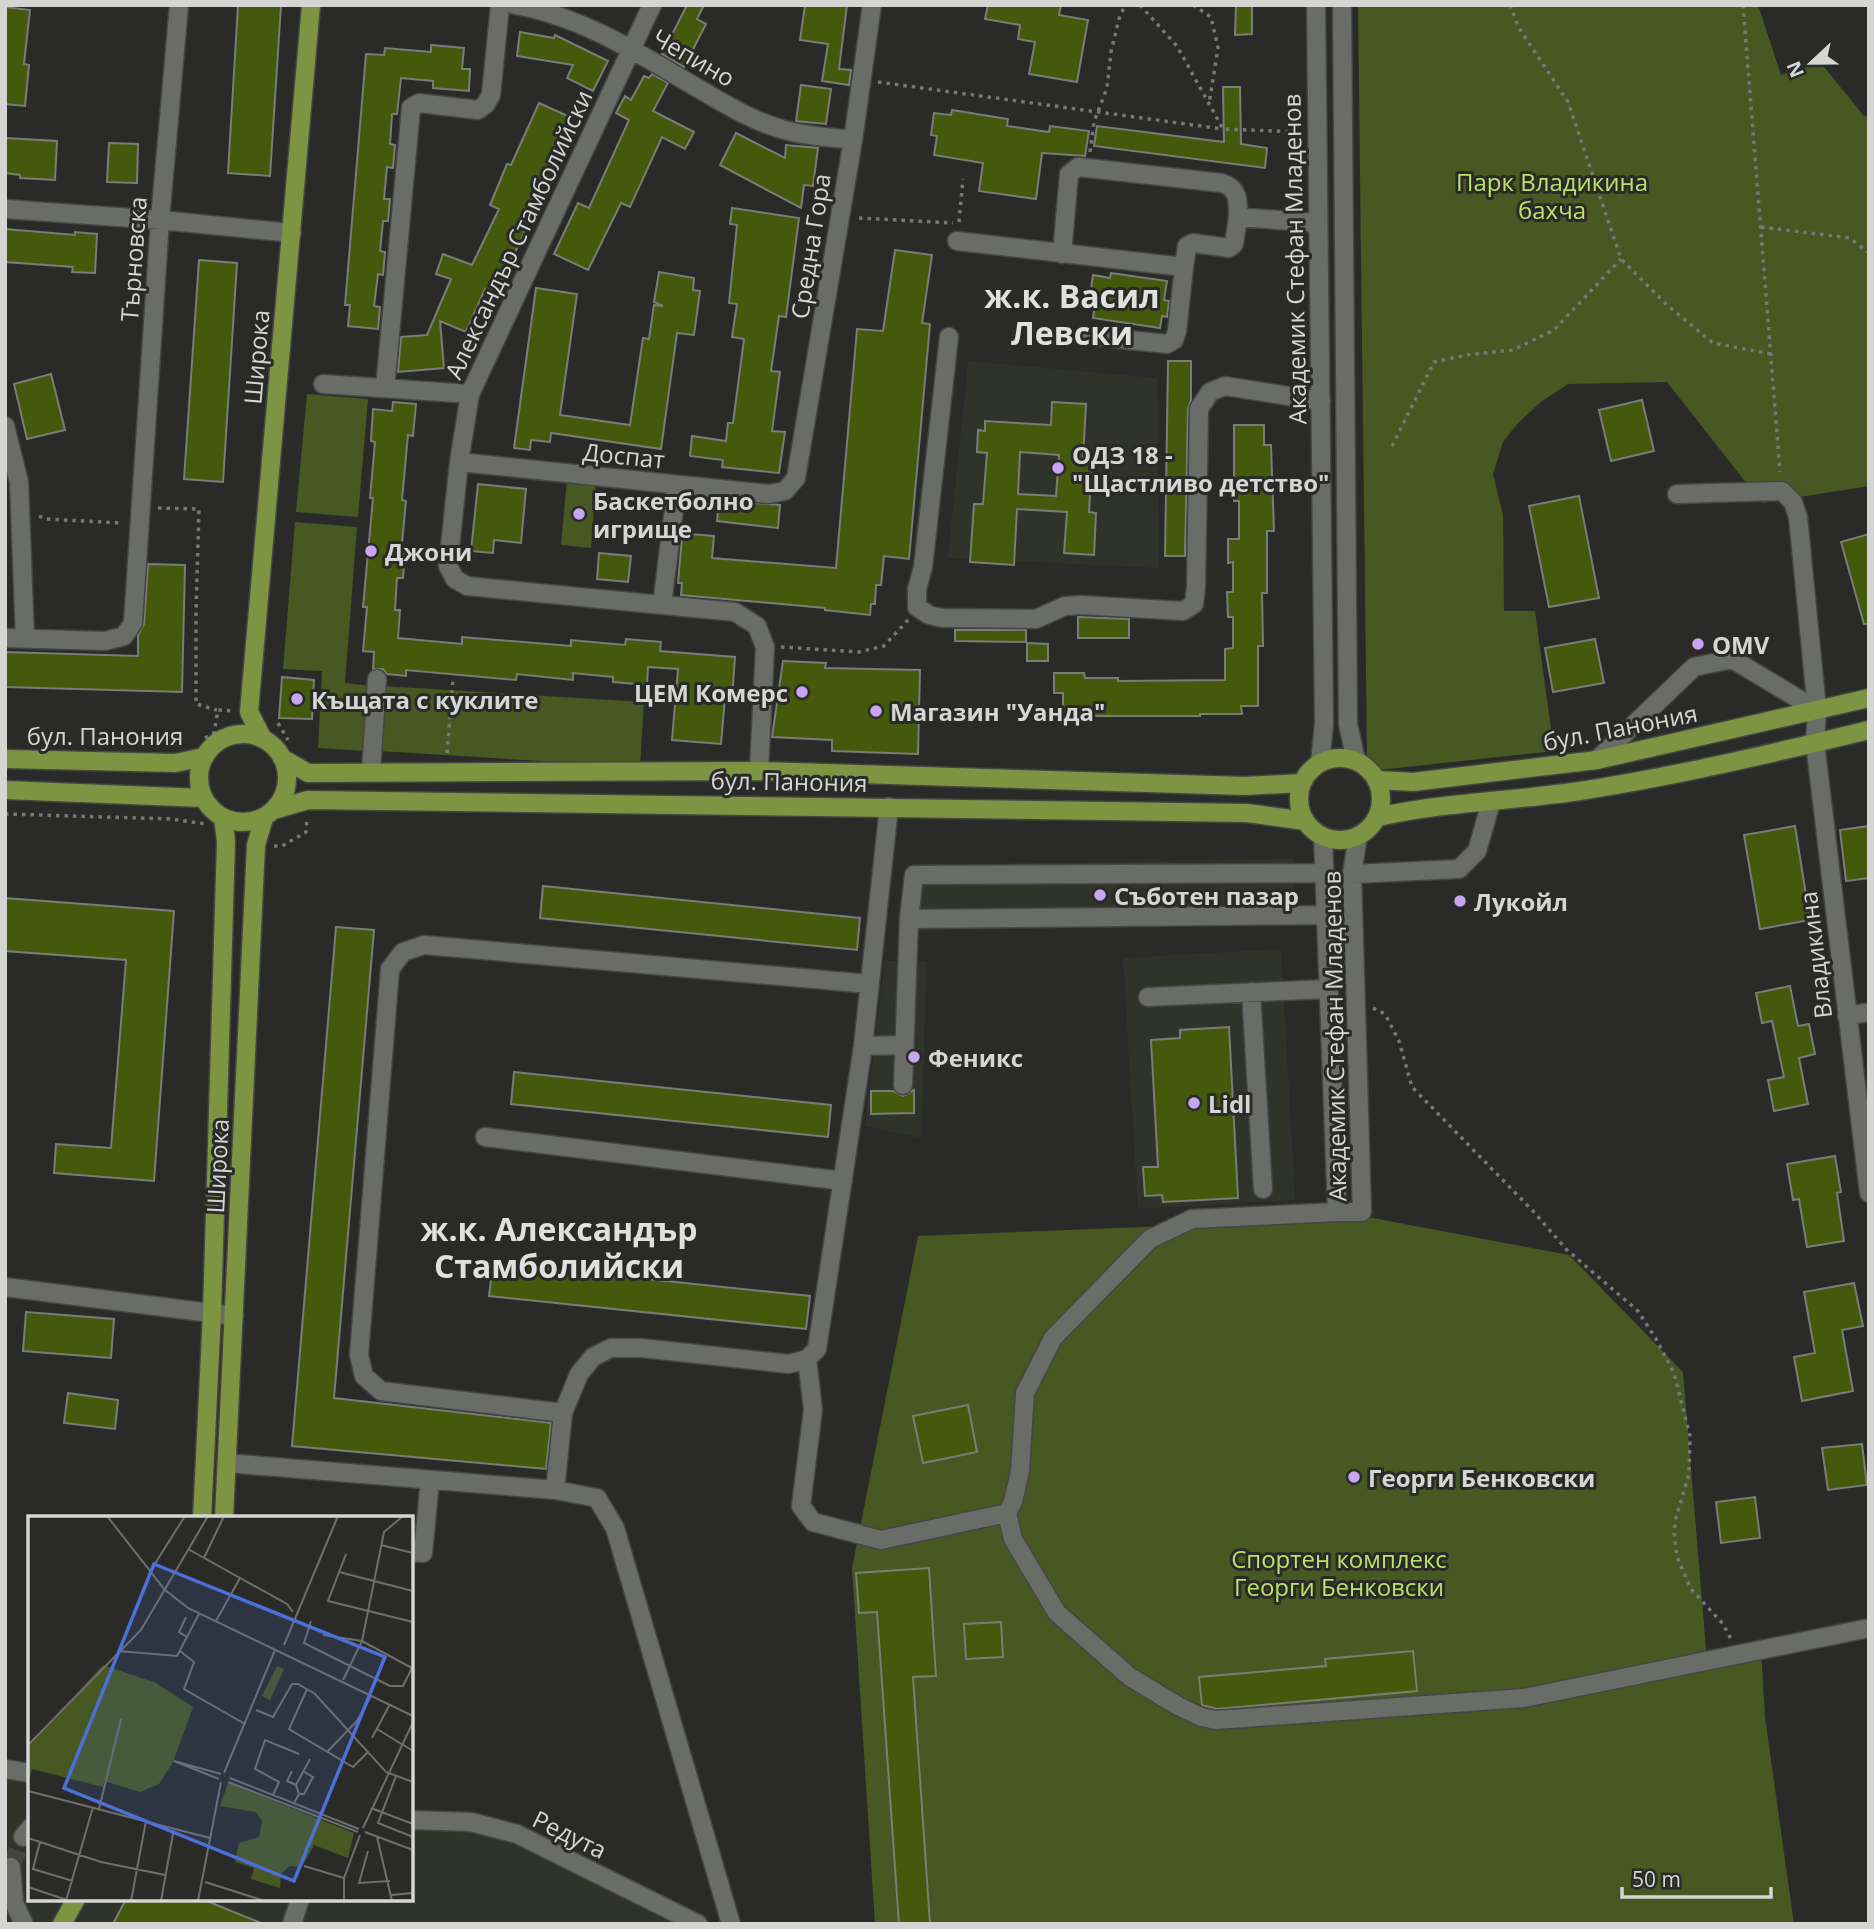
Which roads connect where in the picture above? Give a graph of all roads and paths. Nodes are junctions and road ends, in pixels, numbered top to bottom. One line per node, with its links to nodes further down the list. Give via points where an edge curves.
1 (179, 5): 26 (street, Търновска)
2 (311, 5): 30 (main road, Широка)
3 (500, 5): 40 (street, via 491,94 485,105 478,110 419,103 411,108)
4 (515, 5): 14 (street, Чепино, via 587,26)
5 (652, 5): 14 (street, Александър Стамболийски)
6 (872, 5): 15 (street, Средна Гора)
7 (1125, 5): 17 (path)
8 (1140, 5): 16 (path, via 1177,46)
9 (1193, 5): 16 (path, via 1211,17 1218,48)
10 (1316, 5): 19 (street, Академик Стефан Младенов)
11 (1342, 5): 71 (street, Академик Стефан Младенов, via 1348,723)
12 (1510, 5): 34 (path, via 1519,28 1568,102)
13 (1743, 5): 29 (path)
14 (630, 48): 20 (street, Чепино, via 776,128); 41 (street, Александър Стамболийски)
15 (861, 80): 17 (path); 20 (street, Средна Гора)
16 (1209, 106): 18 (path)
17 (1099, 112): 18 (path); 21 (path)
18 (1223, 129): 19 (path)
19 (1317, 132): 28 (street, Академик Стефан Младенов)
20 (853, 140): 24 (street, Средна Гора)
21 (1090, 158)
22 (963, 179): 27 (path)
23 (5, 209): 26 (street)
24 (840, 216): 27 (path); 47 (street, Средна Гора, via 796,478)
25 (1238, 217): 28 (street); 33 (street, via 1238,197 1232,187 1222,183 1078,167 1069,174); 35 (street, via 1229,248 1193,243 1187,246)
26 (160, 220): 30 (street); 51 (street, Търновска)
27 (959, 223): 31 (path)
28 (1318, 223): 42 (street, Академик Стефан Младенов)
29 (1761, 227): 32 (path, via 1850,238); 38 (path)
30 (292, 233): 62 (main road, Широка)
31 (957, 241): 33 (street)
32 (1869, 253)
33 (1062, 254): 35 (street)
34 (1621, 258): 38 (path, via 1713,343); 44 (path, via 1554,330 1513,350 1434,362)
35 (1184, 267): 36 (street, via 1174,340 1167,344)
36 (1092, 336)
37 (949, 337): 53 (street)
38 (1771, 354): 48 (path)
39 (323, 384): 40 (street)
40 (385, 388): 41 (street)
41 (470, 394): 45 (street, Александър Стамболийски)
42 (1321, 401): 53 (street, via 1225,386 1210,391 1199,410 1194,604 1183,611 1081,605 1065,606 1036,619 943,618); 72 (street, Академик Стефан Младенов, via 1324,724)
43 (5, 426): 50 (street, via 19,482)
44 (1392, 446)
45 (459, 462): 46 (street, Доспат); 52 (street, Александър Стамболийски, via 448,566 455,579 467,586)
46 (677, 485): 47 (street, Доспат, via 768,494); 52 (street)
47 (785, 491)
48 (1782, 491): 49 (street); 61 (street, Владикина, via 1793,502 1798,517)
49 (1677, 494)
50 (12, 505): 51 (path, via 46,519 118,524); 55 (street)
51 (139, 516): 55 (street, Търновска, via 134,622 124,636 105,641); 60 (path, via 159,507 200,509 196,704)
52 (662, 605): 56 (street, Александър Стамболийски, via 736,612 757,626)
53 (917, 607): 56 (path, via 884,646 859,652)
54 (5, 638): 55 (street)
55 (24, 639)
56 (765, 647): 73 (street)
57 (377, 679): 74 (street)
58 (453, 679): 76 (path)
59 (1869, 698): 61 (main road, бул. Панония)
60 (218, 710): 62 (path); 67 (path, via 214,733)
61 (1816, 710): 66 (street, Владикина); 70 (main road, бул. Панония); 70 (street, via 1732,659 1694,667)
62 (249, 712): 64 (main road); 65 (main road); 75 (path, via 273,715)
63 (1869, 730): 66 (main road)
64 (225, 738): 65 (main road, via 244,734); 67 (main road, бул. Панония)
65 (263, 739): 68 (main road)
66 (1815, 743): 82 (main road, via 1645,779); 103 (street, Владикина)
67 (202, 748): 69 (main road, бул. Панония, via 175,763); 80 (main road, бул. Панония, via 199,778)
68 (282, 758): 75 (main road); 85 (main road, via 287,780 281,802)
69 (5, 759)
70 (1597, 760): 77 (main road, бул. Панония, via 1413,782)
71 (1356, 761): 72 (main road, via 1338,758); 77 (main road)
72 (1320, 763): 78 (main road)
73 (759, 771): 76 (main road, бул. Панония); 78 (main road, бул. Панония, via 1245,786)
74 (371, 772): 75 (main road, бул. Панония); 76 (main road, бул. Панония)
75 (308, 773)
76 (446, 773)
77 (1377, 780): 86 (main road)
78 (1302, 783): 88 (main road, via 1299,802)
79 (5, 790): 80 (main road)
80 (203, 798): 87 (main road)
81 (308, 800): 83 (main road, бул. Панония); 85 (main road, бул. Панония); 92 (path, via 306,832 282,846)
82 (1491, 802): 86 (main road); 94 (street, via 1477,851 1458,869)
83 (889, 807): 88 (main road, бул. Панония, via 1247,813); 97 (street)
84 (5, 814): 91 (path, via 172,819 206,824 215,840)
85 (269, 814): 87 (main road, бул. Панония, via 243,823); 92 (main road, Широка)
86 (1378, 817): 89 (main road)
87 (223, 818): 91 (main road, Широка)
88 (1305, 821): 90 (main road)
89 (1358, 836): 90 (main road, via 1342,840); 94 (street, Академик Стефан Младенов)
90 (1322, 837): 93 (street, Академик Стефан Младенов)
91 (226, 841): 113 (main road, Широка)
92 (256, 845): 114 (main road, Широка)
93 (1325, 873): 95 (street, Академик Стефан Младенов); 96 (street, via 918,874 912,877)
94 (1352, 874): 101 (street, Академик Стефан Младенов)
95 (1326, 915): 96 (street); 98 (street, Академик Стефан Младенов)
96 (909, 919): 104 (street)
97 (870, 984): 105 (street); 116 (street, via 424,945 403,952 390,969 359,1355 364,1376 381,1391)
98 (1329, 989): 99 (street); 111 (street, Академик Стефан Младенов)
99 (1251, 992): 100 (street); 109 (street)
100 (1147, 998)
101 (1355, 999): 111 (street, Академик Стефан Младенов, via 1363,1212); 125 (path, via 1385,1014 1399,1041 1412,1087 1567,1250 1638,1311 1656,1339 1674,1373 1690,1436 1689,1474 1674,1532 1677,1557 1691,1589 1723,1624)
102 (1869, 1012): 103 (street)
103 (1847, 1016): 110 (street, Владикина)
104 (904, 1045): 105 (street); 106 (street)
105 (863, 1046): 108 (street)
106 (903, 1085)
107 (485, 1137): 108 (street)
108 (843, 1181): 115 (street, via 817,1349)
109 (1263, 1189)
110 (1869, 1194)
111 (1337, 1212): 120 (street, via 1192,1219 1150,1239 1054,1338 1025,1394 1020,1471)
112 (5, 1287): 113 (street)
113 (212, 1313): 114 (street); 121 (main road, Широка)
114 (234, 1316): 117 (main road, Широка)
115 (807, 1359): 116 (street, via 789,1364 611,1348 593,1357 579,1374); 120 (street, via 813,1410 800,1506 813,1522 881,1540)
116 (564, 1413): 119 (street)
117 (227, 1463): 118 (street); 122 (main road, Широка)
118 (430, 1480): 119 (street); 123 (street, via 423,1553)
119 (555, 1490): 136 (street, via 597,1498 615,1528)
120 (1007, 1513): 125 (street, via 1013,1539 1057,1613 1130,1677 1178,1706 1216,1720 1524,1698)
121 (202, 1516)
122 (224, 1516)
123 (413, 1552)
124 (1869, 1628): 125 (street)
125 (1738, 1655)
126 (5, 1769): 127 (street)
127 (28, 1773)
128 (413, 1820): 135 (street, Редута, via 471,1822 517,1835)
129 (11, 1867): 132 (street, via 14,1903)
130 (75, 1901): 133 (main road)
131 (299, 1901): 134 (street)
132 (24, 1924)
133 (62, 1924)
134 (292, 1924)
135 (698, 1924)
136 (731, 1924)

